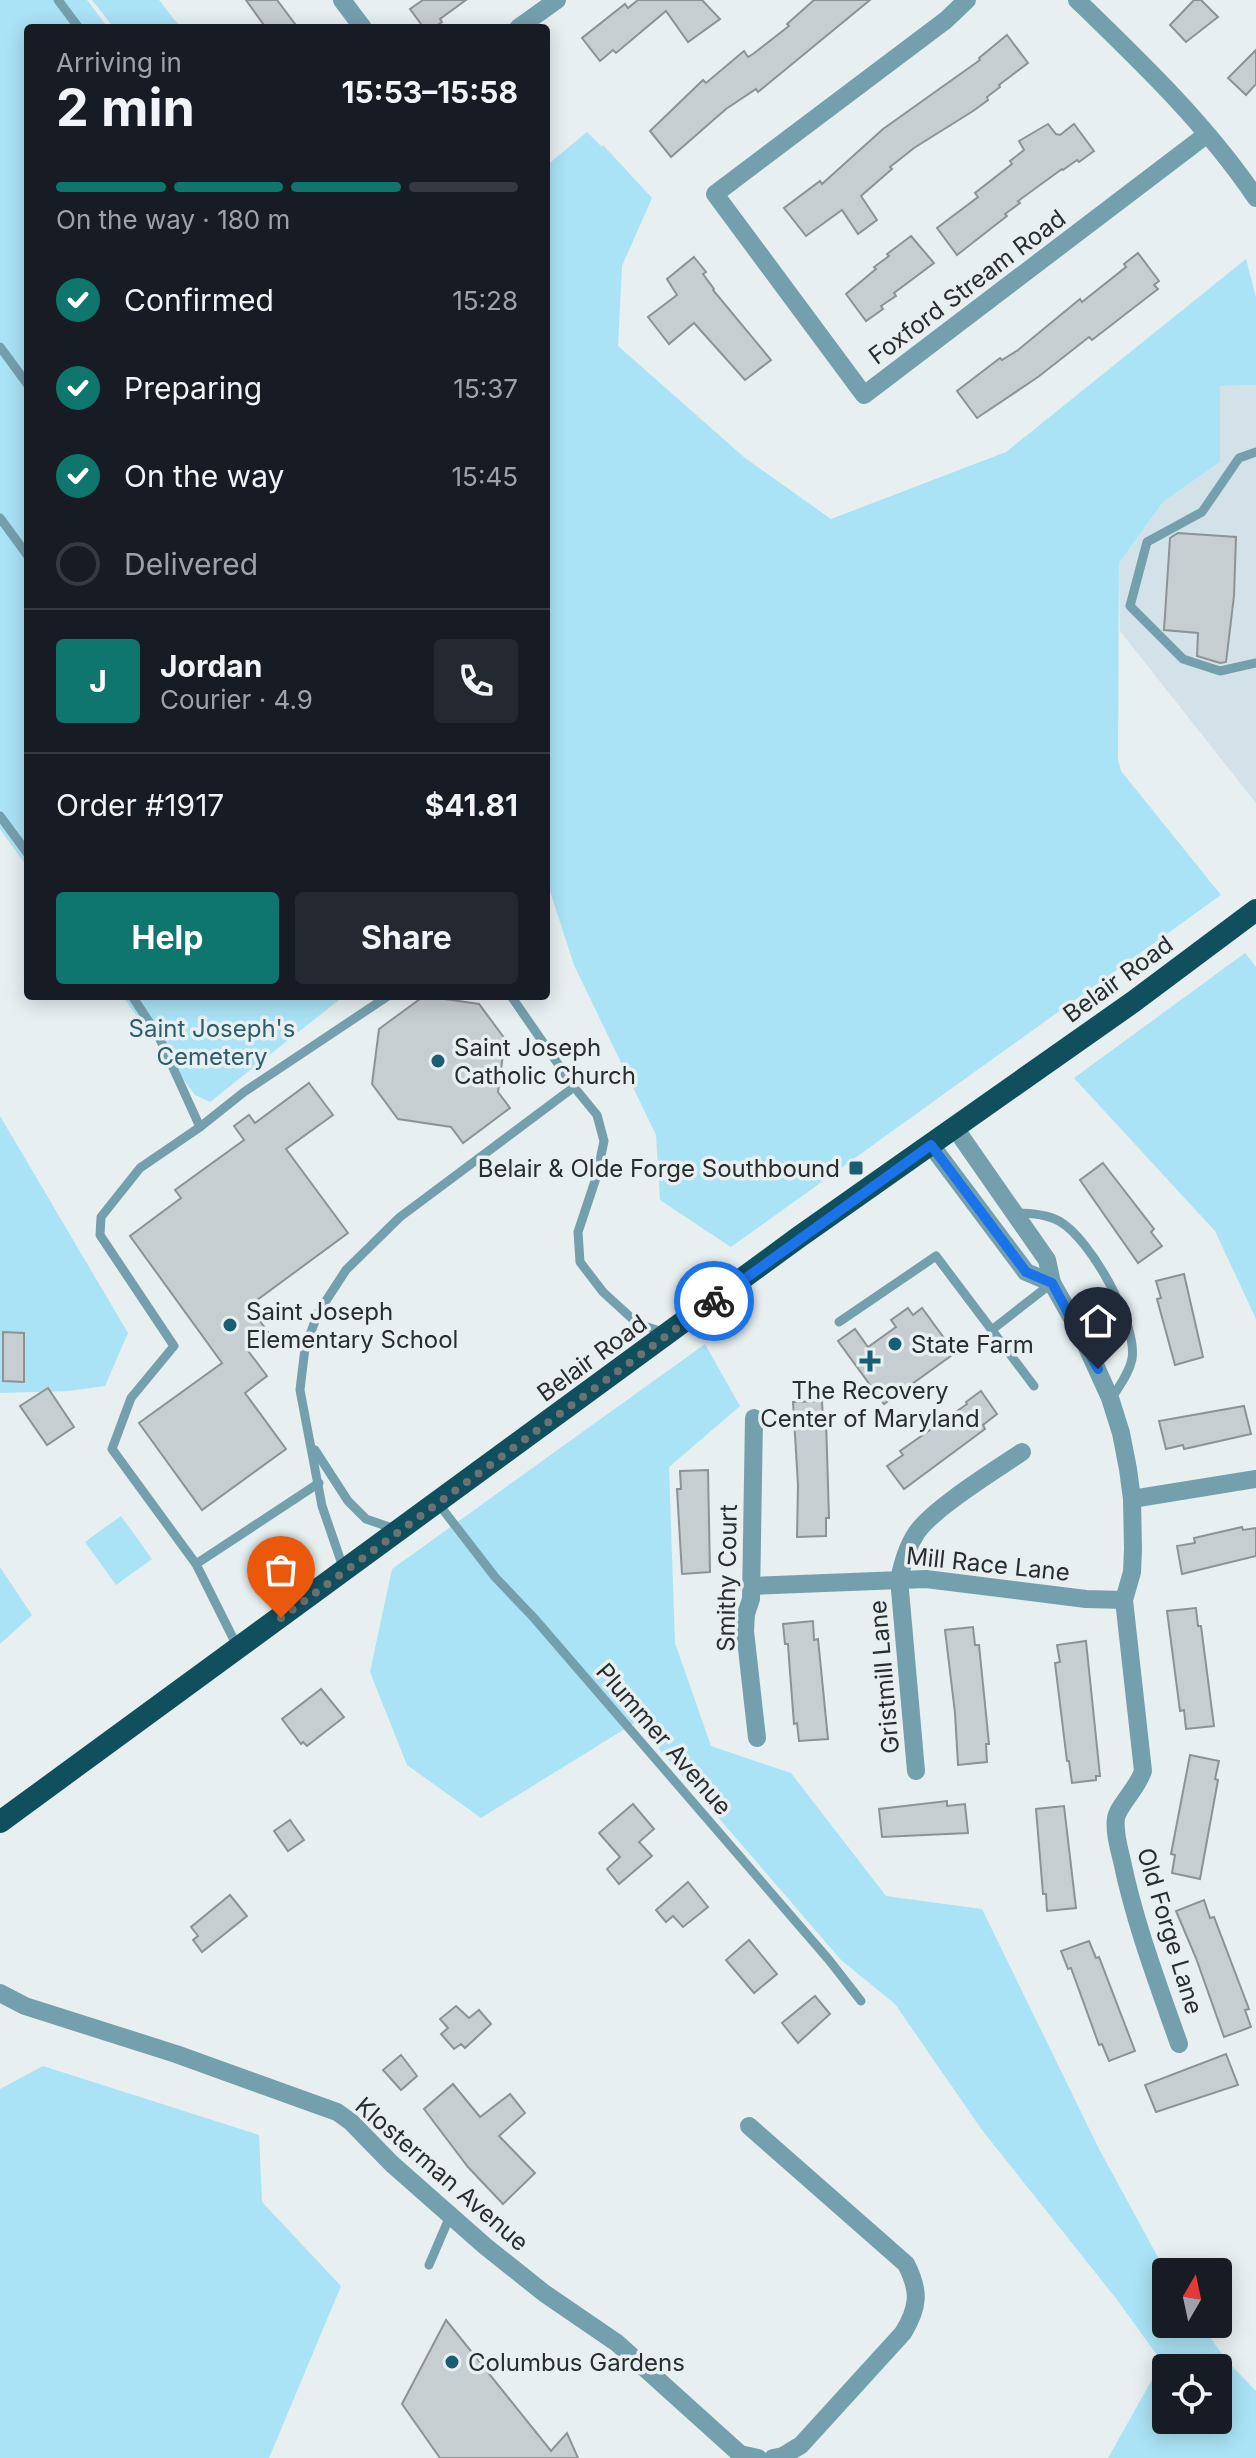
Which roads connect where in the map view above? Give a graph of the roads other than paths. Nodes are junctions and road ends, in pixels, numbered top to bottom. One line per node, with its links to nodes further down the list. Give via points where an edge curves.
1 (58, 0): 6 (lane)
2 (342, 0): 7 (street)
3 (557, 0): 8 (street)
4 (967, 0): 9 (street, Foxford Stream Road, via 715,194 864,395)
5 (1077, 0): 9 (street)
6 (76, 24)
7 (360, 24)
8 (524, 24)
9 (1206, 135): 10 (street)
10 (1256, 198)
11 (0, 347): 12 (lane)
12 (24, 380)
13 (1256, 452): 16 (lane, via 1239,458 1202,512 1147,542 1130,606 1183,659 1220,671)
14 (0, 518): 15 (lane)
15 (24, 551)
16 (1256, 663)
17 (0, 816): 18 (lane)
18 (24, 849)
19 (1256, 910): 25 (highway, Belair Road)
20 (135, 1000): 24 (lane, via 159,1037)
21 (382, 1000): 24 (lane)
22 (514, 1000): 23 (lane)
23 (574, 1087): 31 (lane, via 597,1115 604,1141 578,1232 580,1262 638,1324); 35 (lane, via 400,1217 346,1270 318,1313 305,1348 300,1390)
24 (200, 1127): 42 (lane, via 140,1168 101,1217 100,1235 174,1346 131,1398 112,1449)
25 (955, 1128): 26 (highway, Belair Road); 27 (street, Old Forge Lane)
26 (931, 1145): 28 (street, Old Forge Lane, via 1026,1272); 31 (highway, Belair Road)
27 (1013, 1212): 28 (street, Old Forge Lane, via 1047,1260); 33 (lane, via 1047,1216 1078,1237 1125,1313 1132,1359)
28 (1052, 1283): 30 (lane); 33 (street, Old Forge Lane)
29 (839, 1322): 30 (lane, via 936,1256)
30 (993, 1329): 32 (lane)
31 (670, 1334): 40 (highway, Belair Road)
32 (1034, 1386)
33 (1110, 1400): 39 (street, Old Forge Lane)
34 (754, 1418): 45 (street, Smithy Court)
35 (313, 1448): 38 (lane); 41 (lane, via 366,1519)
36 (1022, 1452): 44 (street, via 931,1517 905,1554)
37 (1256, 1479): 39 (street)
38 (319, 1483): 42 (lane); 43 (lane)
39 (1132, 1499): 46 (street, Old Forge Lane, via 1132,1572)
40 (437, 1502): 41 (highway, Belair Road); 52 (lane, Plummer Avenue, via 495,1577)
41 (399, 1530): 43 (highway, Belair Road)
42 (196, 1564): 47 (lane)
43 (344, 1570): 47 (highway, Belair Road)
44 (899, 1579): 45 (street, Mill Race Lane); 46 (street, Mill Race Lane); 49 (street, Gristmill Lane)
45 (752, 1586): 48 (street, Smithy Court, via 745,1631)
46 (1124, 1600): 53 (street, Old Forge Lane, via 1143,1771 1116,1815 1116,1832 1127,1888)
47 (238, 1649): 50 (highway, Belair Road)
48 (757, 1738)
49 (916, 1771)
50 (0, 1822)
51 (0, 1993): 55 (street, Klosterman Avenue, via 337,2112)
52 (861, 2001)
53 (1179, 2044)
54 (749, 2126): 58 (street, via 906,2264 917,2297 914,2316 903,2333 801,2445)
55 (450, 2216): 56 (lane); 57 (street, Klosterman Avenue, via 544,2293 617,2343 740,2454)
56 (429, 2265)
57 (758, 2458)
58 (773, 2458)

